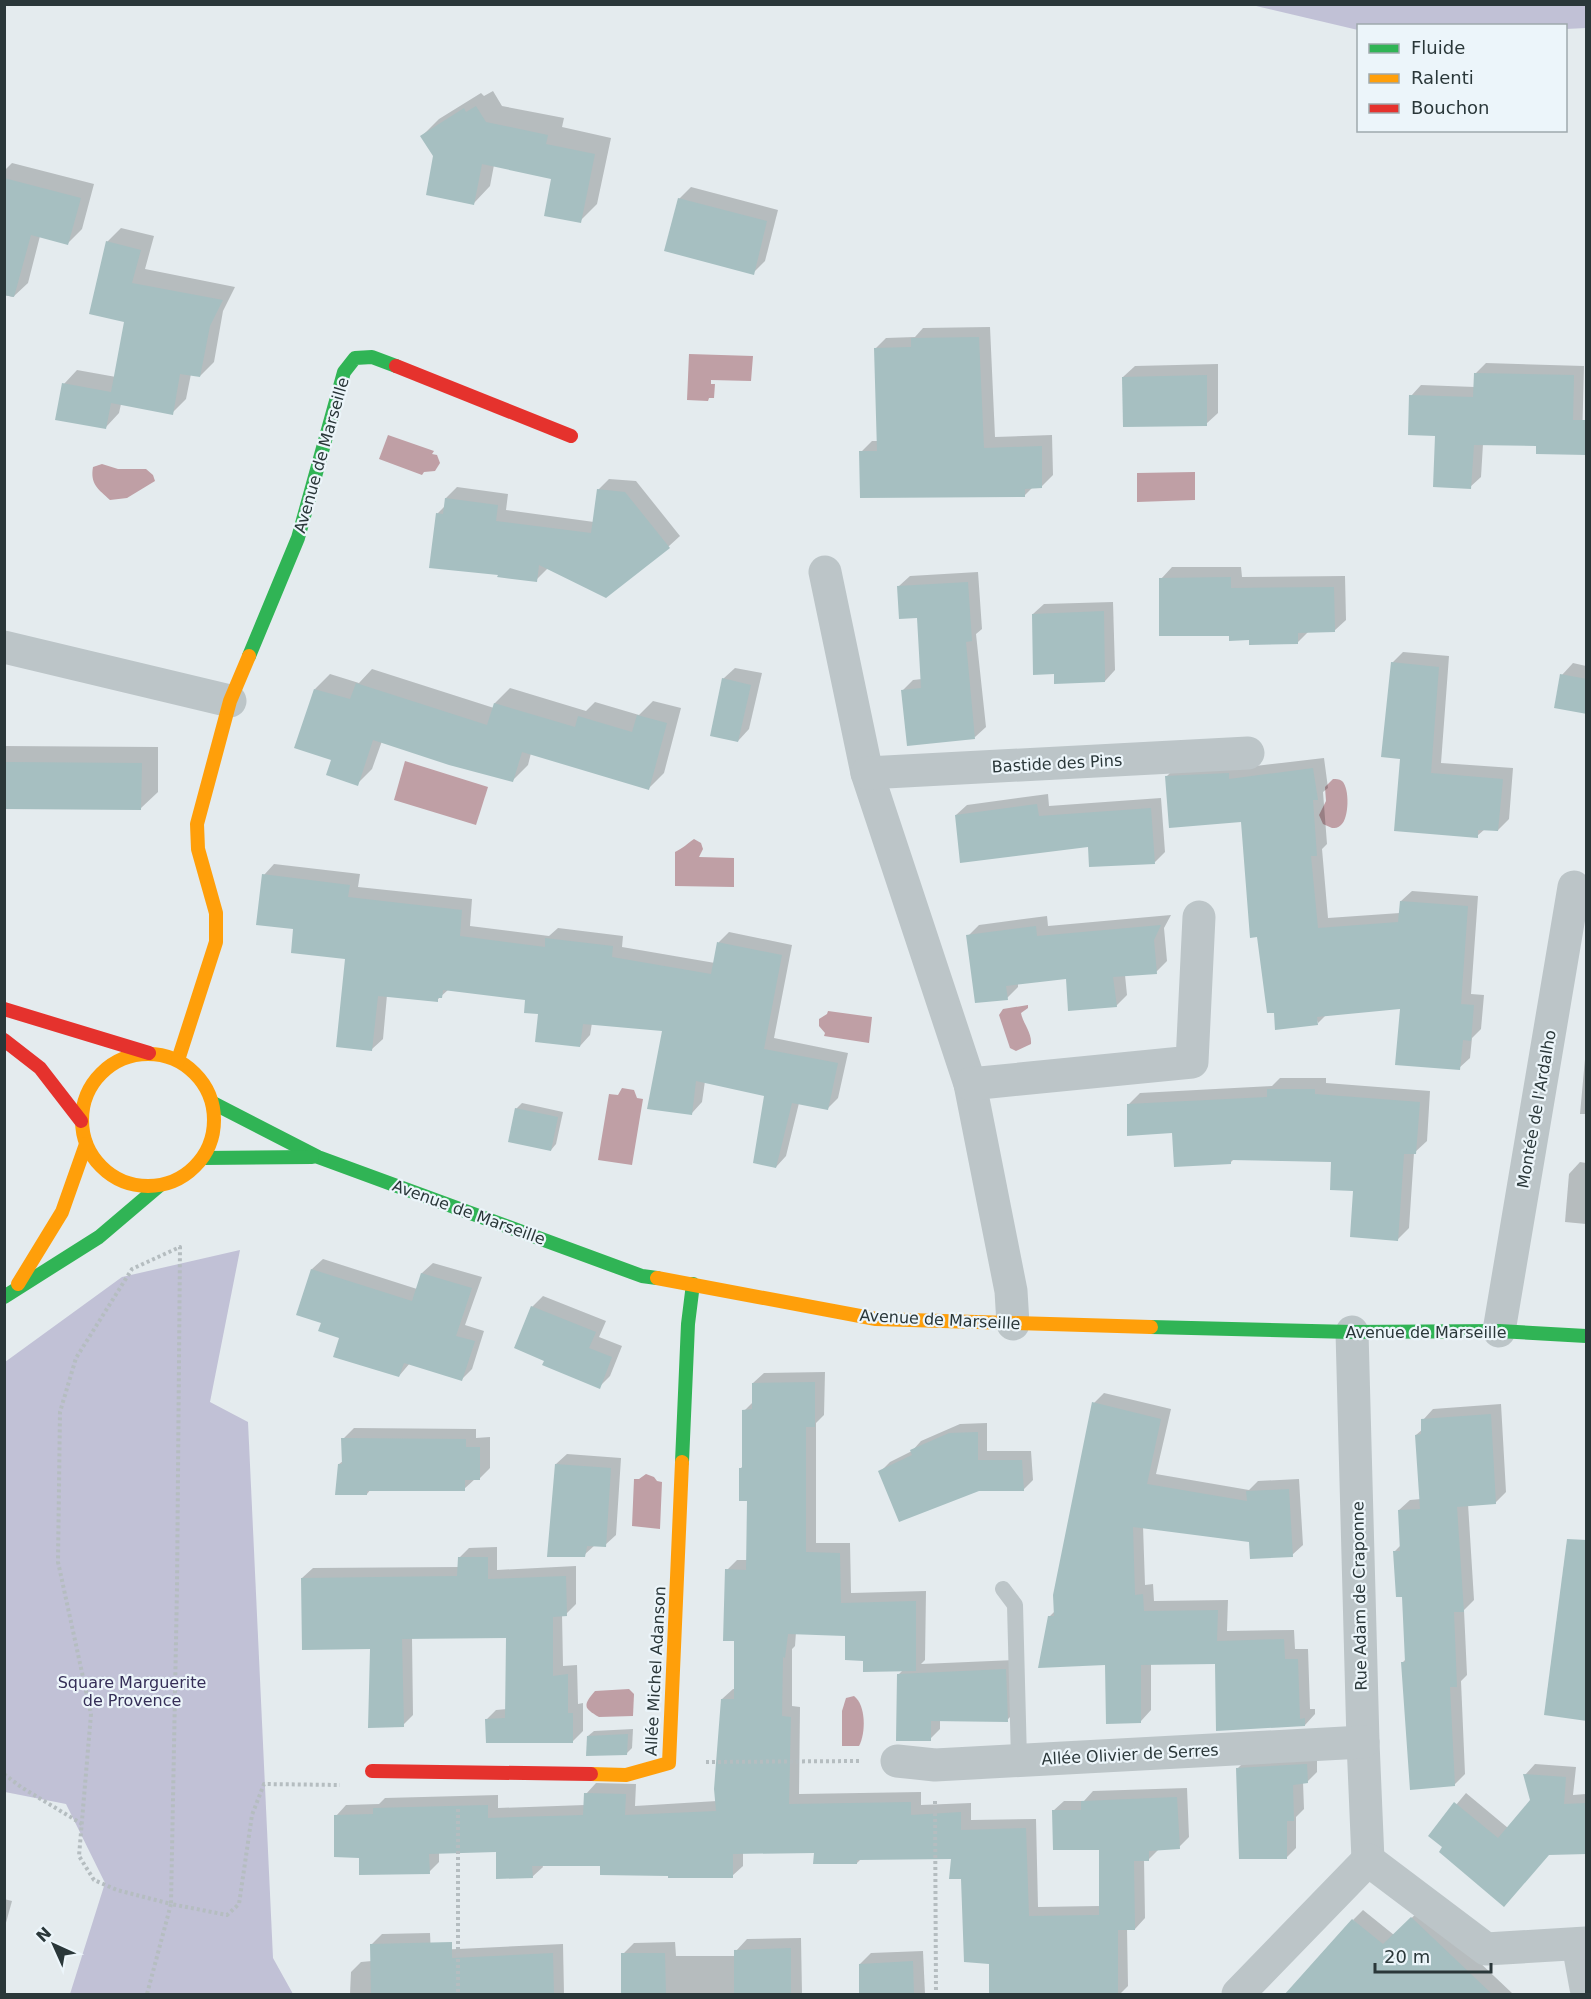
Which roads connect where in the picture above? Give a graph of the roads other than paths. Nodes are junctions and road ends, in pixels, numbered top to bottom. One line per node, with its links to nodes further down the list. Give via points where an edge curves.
1 (571, 436): 4 (street, Avenue de Marseille, via 372,357 356,358 344,372 298,538)
2 (825, 572): 6 (street)
3 (4, 647): 4 (street)
4 (230, 701): 12 (street, Avenue de Marseille, via 197,824 198,849 216,913 216,942)
5 (1248, 753): 6 (street, Bastide des Pins)
6 (867, 773): 13 (street)
7 (1574, 887): 23 (street, Montée de l'Ardalho)
8 (1199, 917): 13 (street, via 1192,1062)
9 (4, 1009): 11 (street)
10 (4, 1040): 15 (street, via 40,1068)
11 (149, 1053): 12 (street); 15 (street, via 128,1056 101,1073 84,1100)
12 (178, 1060): 14 (street, via 201,1078)
13 (970, 1084): 22 (street, via 1011,1291)
14 (213, 1103): 17 (street, Avenue de Marseille); 18 (street, via 215,1122)
15 (81, 1121): 16 (street)
16 (86, 1144): 19 (street, via 98,1164 115,1178 137,1186); 21 (street, via 62,1212)
17 (318, 1157): 18 (street, Avenue de Marseille); 20 (street, Avenue de Marseille, via 642,1276)
18 (203, 1158): 19 (street, via 184,1176)
19 (159, 1186): 21 (street, via 99,1237)
20 (693, 1284): 22 (street, Avenue de Marseille, via 876,1319); 30 (street, Allée Michel Adanson, via 669,1763 626,1775)
21 (9, 1294)
22 (1013, 1324): 24 (street, Avenue de Marseille)
23 (1499, 1331): 24 (street, Avenue de Marseille); 25 (street, Avenue de Marseille)
24 (1352, 1332): 27 (street, Rue Adam de Craponne)
25 (1587, 1336)
26 (1003, 1589): 28 (lane, via 1015,1605)
27 (1363, 1742): 28 (street, Allée Olivier de Serres); 31 (street, Rue Adam de Craponne)
28 (1019, 1760): 29 (street, Allée Olivier de Serres, via 935,1765)
29 (897, 1761)
30 (372, 1771)
31 (1368, 1860): 32 (street, via 1486,1949); 34 (street)
32 (1582, 1943): 33 (street)
33 (1587, 1988)
34 (1238, 1995)

